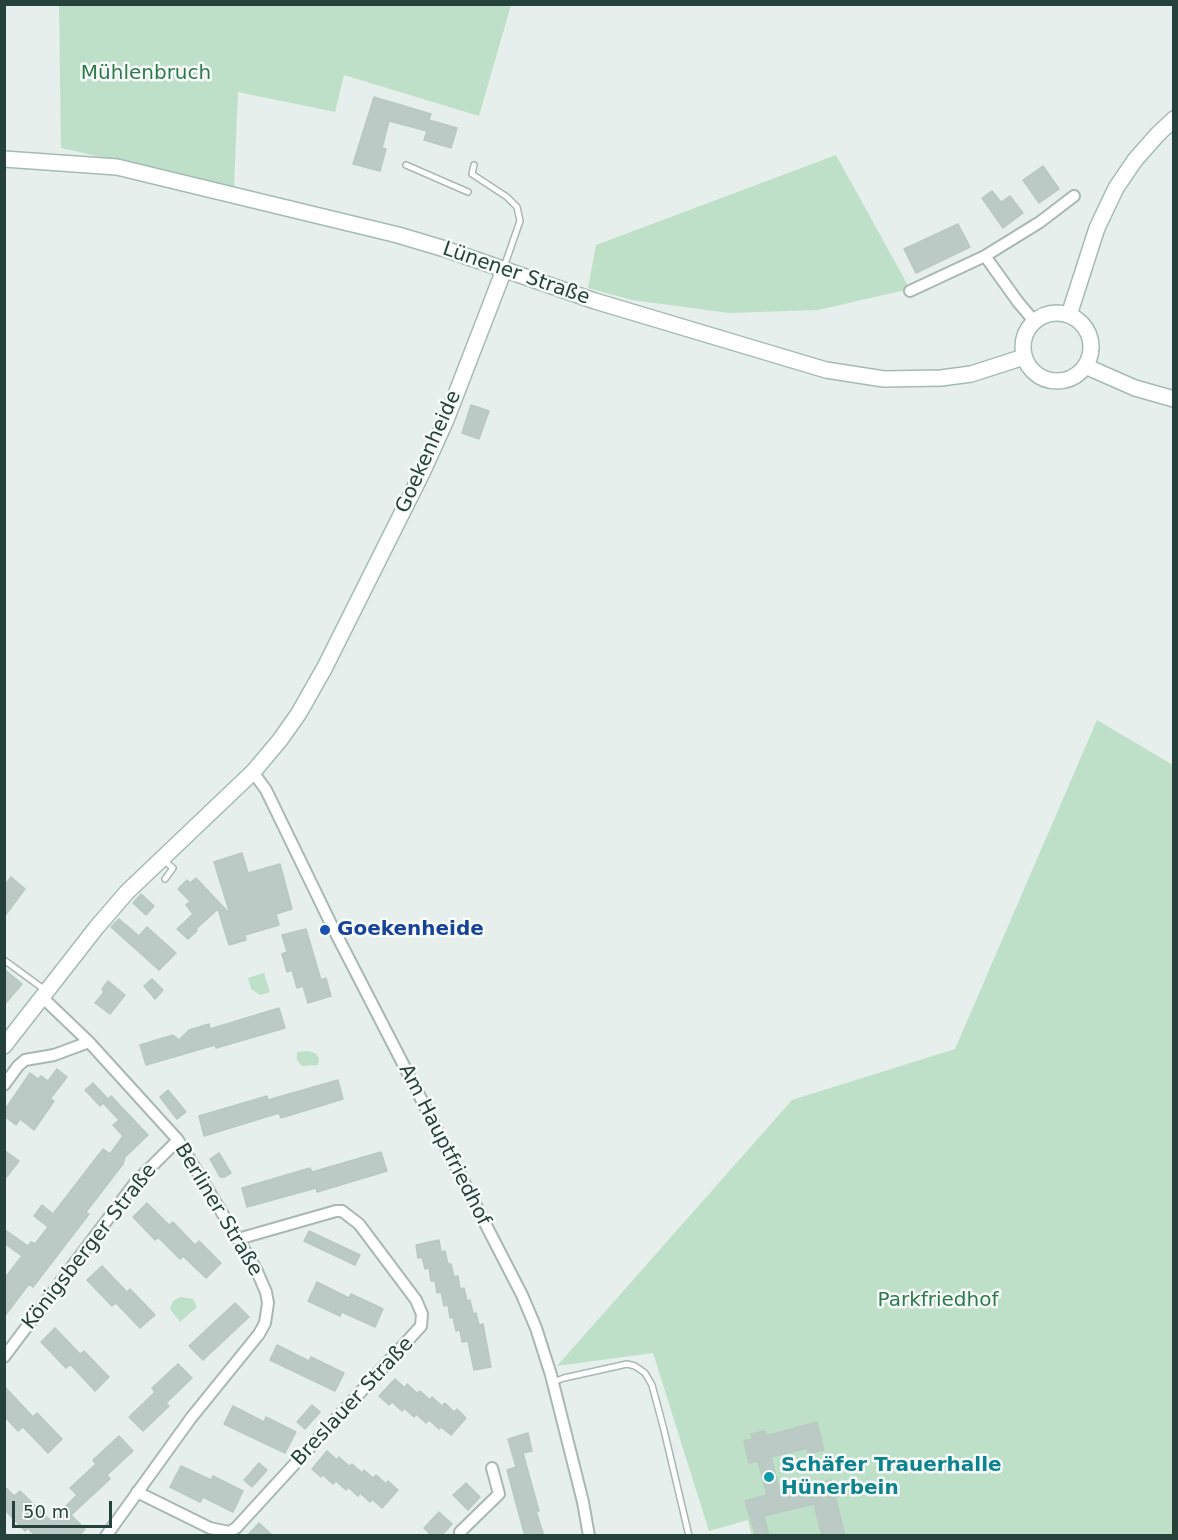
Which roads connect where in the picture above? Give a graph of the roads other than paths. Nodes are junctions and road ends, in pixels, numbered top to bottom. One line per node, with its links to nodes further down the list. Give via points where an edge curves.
1 (1173, 119): 10 (main road, via 1135,160 1116,188 1097,228)
2 (4, 159): 8 (main road, Lünener Straße, via 117,167 398,235)
3 (406, 165): 5 (lane)
4 (474, 165): 8 (lane, via 472,174 517,207 520,221)
5 (468, 192)
6 (1074, 196): 7 (street)
7 (985, 256): 9 (street); 11 (street)
8 (504, 270): 12 (main road, Lünener Straße, via 826,370 884,379 941,378 971,374); 15 (main road, Goekenheide, via 446,420 336,647 298,713)
9 (910, 291)
10 (1070, 315): 11 (main road, via 1055,312); 13 (main road, via 1082,323 1089,336 1091,352)
11 (1034, 321): 12 (main road, via 1025,333)
12 (1024, 357): 13 (main road, via 1036,374 1049,380 1070,379)
13 (1085, 366): 14 (main road, via 1135,388)
14 (1173, 399)
15 (254, 772): 16 (main road, Goekenheide); 26 (street, Am Hauptfriedhof, via 522,1295)
16 (161, 858): 17 (lane, via 172,868); 19 (main road, Goekenheide, via 112,909)
17 (165, 879)
18 (4, 960): 19 (lane)
19 (44, 994): 20 (street, Berliner Straße); 21 (main road, Goekenheide)
20 (89, 1042): 22 (street, via 54,1055 25,1060); 23 (street, Berliner Straße)
21 (4, 1046)
22 (4, 1085)
23 (178, 1140): 24 (street, Berliner Straße); 25 (street, Königsberger Straße, via 135,1184)
24 (238, 1239): 28 (street, Berliner Straße, via 266,1292 265,1323); 28 (street, Breslauer Straße, via 342,1211 359,1224 417,1300 421,1326 236,1528 229,1532 210,1528)
25 (4, 1357)
26 (553, 1383): 31 (street, Am Hauptfriedhof); 32 (lane, via 627,1364 645,1373 652,1385)
27 (492, 1468): 30 (street, via 499,1494 460,1532)
28 (137, 1492): 29 (street, Berliner Straße)
29 (106, 1536)
30 (461, 1536)
31 (589, 1536)
32 (689, 1536)

